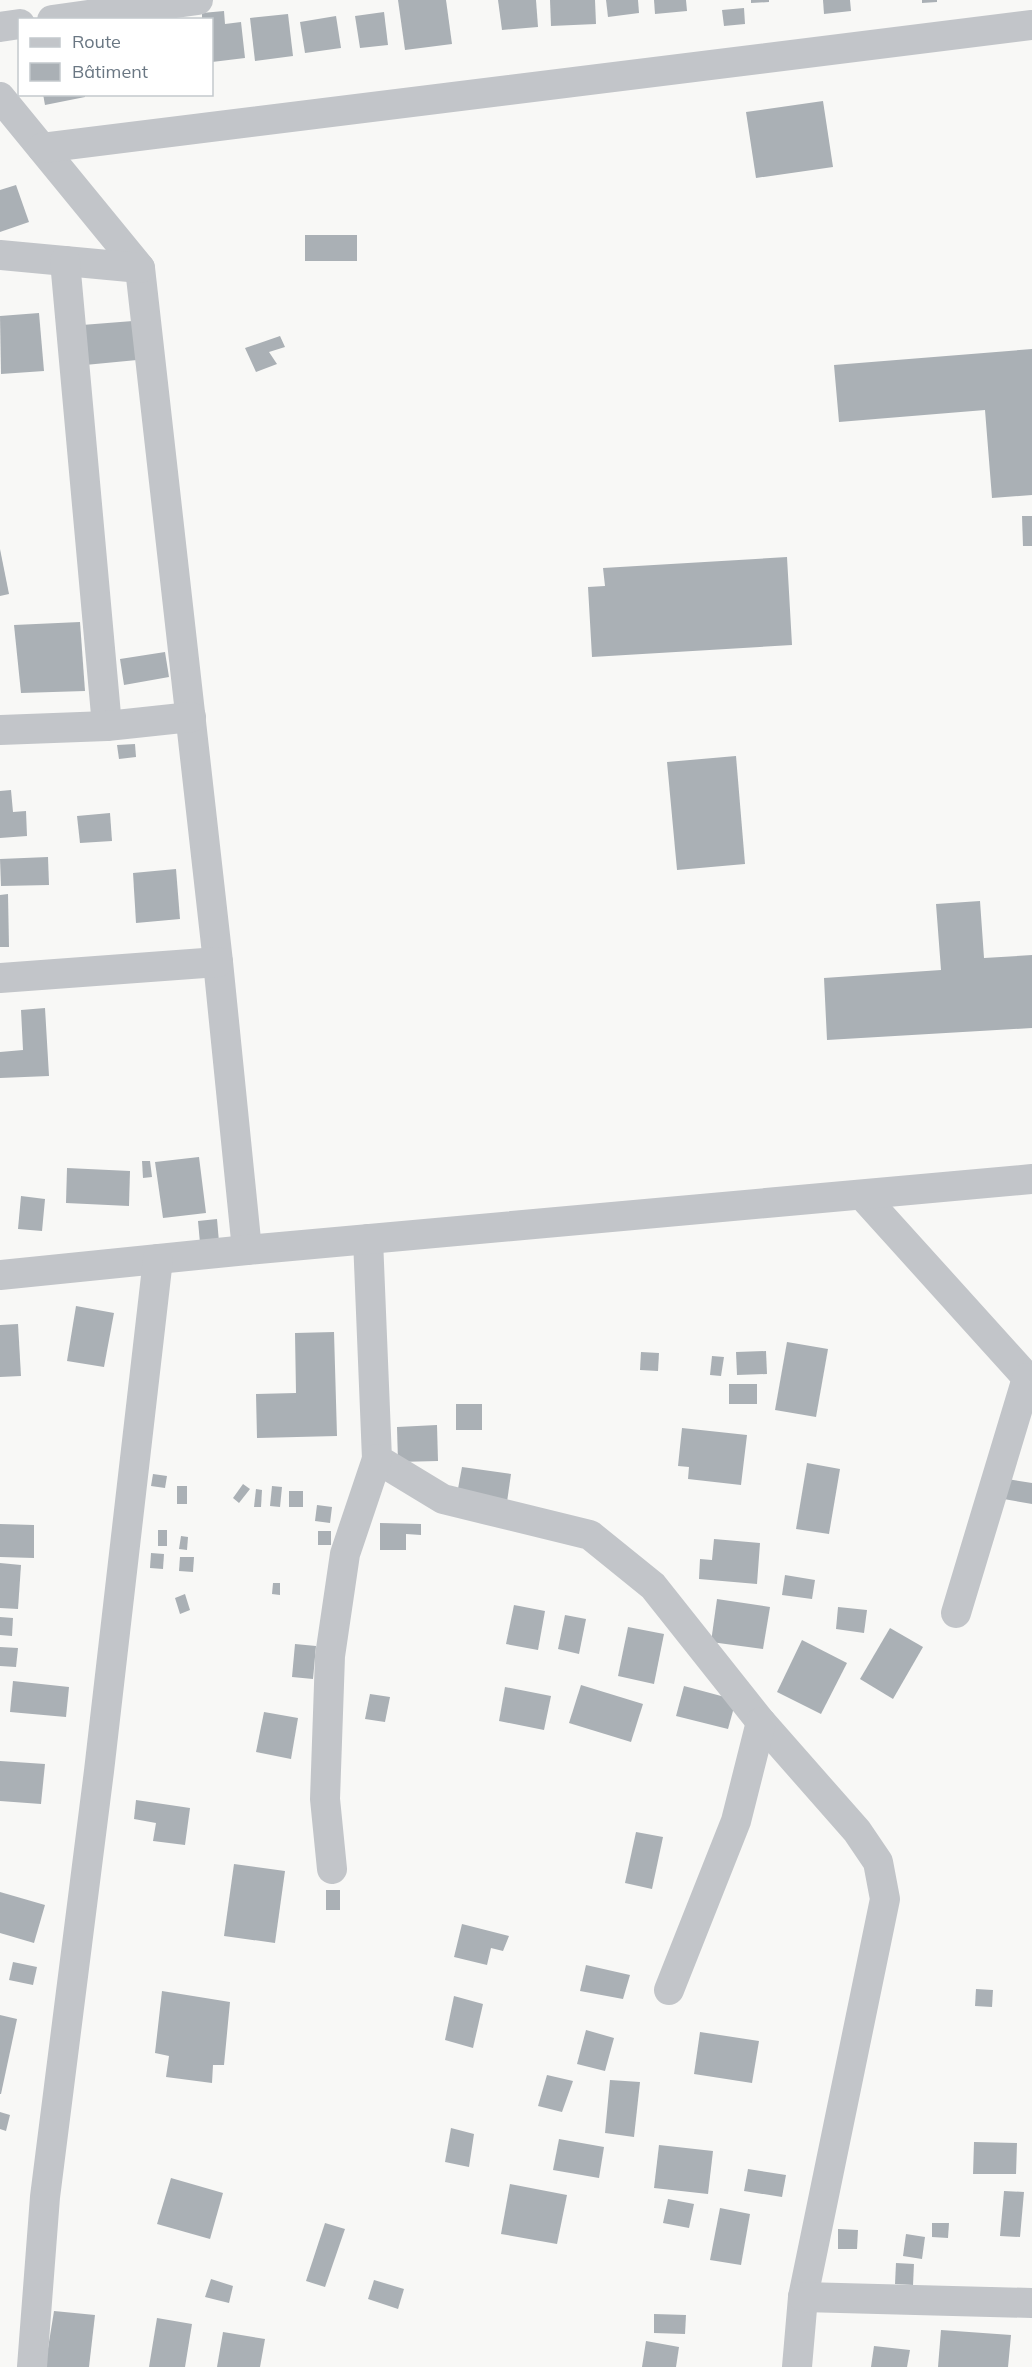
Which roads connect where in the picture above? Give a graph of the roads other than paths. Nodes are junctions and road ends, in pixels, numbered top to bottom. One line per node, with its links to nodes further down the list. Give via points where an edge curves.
1 (198, 0): 2 (street)
2 (67, 18)
3 (18, 24): 5 (street)
4 (1032, 25): 7 (street)
5 (0, 27)
6 (0, 97): 7 (street)
7 (42, 148): 10 (street)
8 (0, 255): 9 (street)
9 (65, 261): 10 (street); 12 (street)
10 (140, 268): 11 (street)
11 (191, 717): 12 (street); 14 (street)
12 (107, 726): 13 (street)
13 (0, 730)
14 (218, 962): 15 (street); 19 (street)
15 (0, 978)
16 (1032, 1179): 17 (street)
17 (862, 1195): 18 (street); 22 (street)
18 (368, 1239): 19 (street); 23 (street)
19 (247, 1250): 20 (street)
20 (158, 1259): 21 (street); 30 (street, via 45,2197)
21 (0, 1275)
22 (1029, 1381): 24 (street)
23 (377, 1460): 25 (street, via 443,1499 590,1535 653,1586); 26 (street, via 345,1554 330,1656 325,1799)
24 (956, 1613)
25 (761, 1722): 27 (street, via 736,1821); 28 (street, via 857,1831 878,1862 885,1899)
26 (332, 1869)
27 (669, 1990)
28 (803, 2297): 29 (street); 31 (street)
29 (1032, 2303)
30 (32, 2367)
31 (797, 2367)

